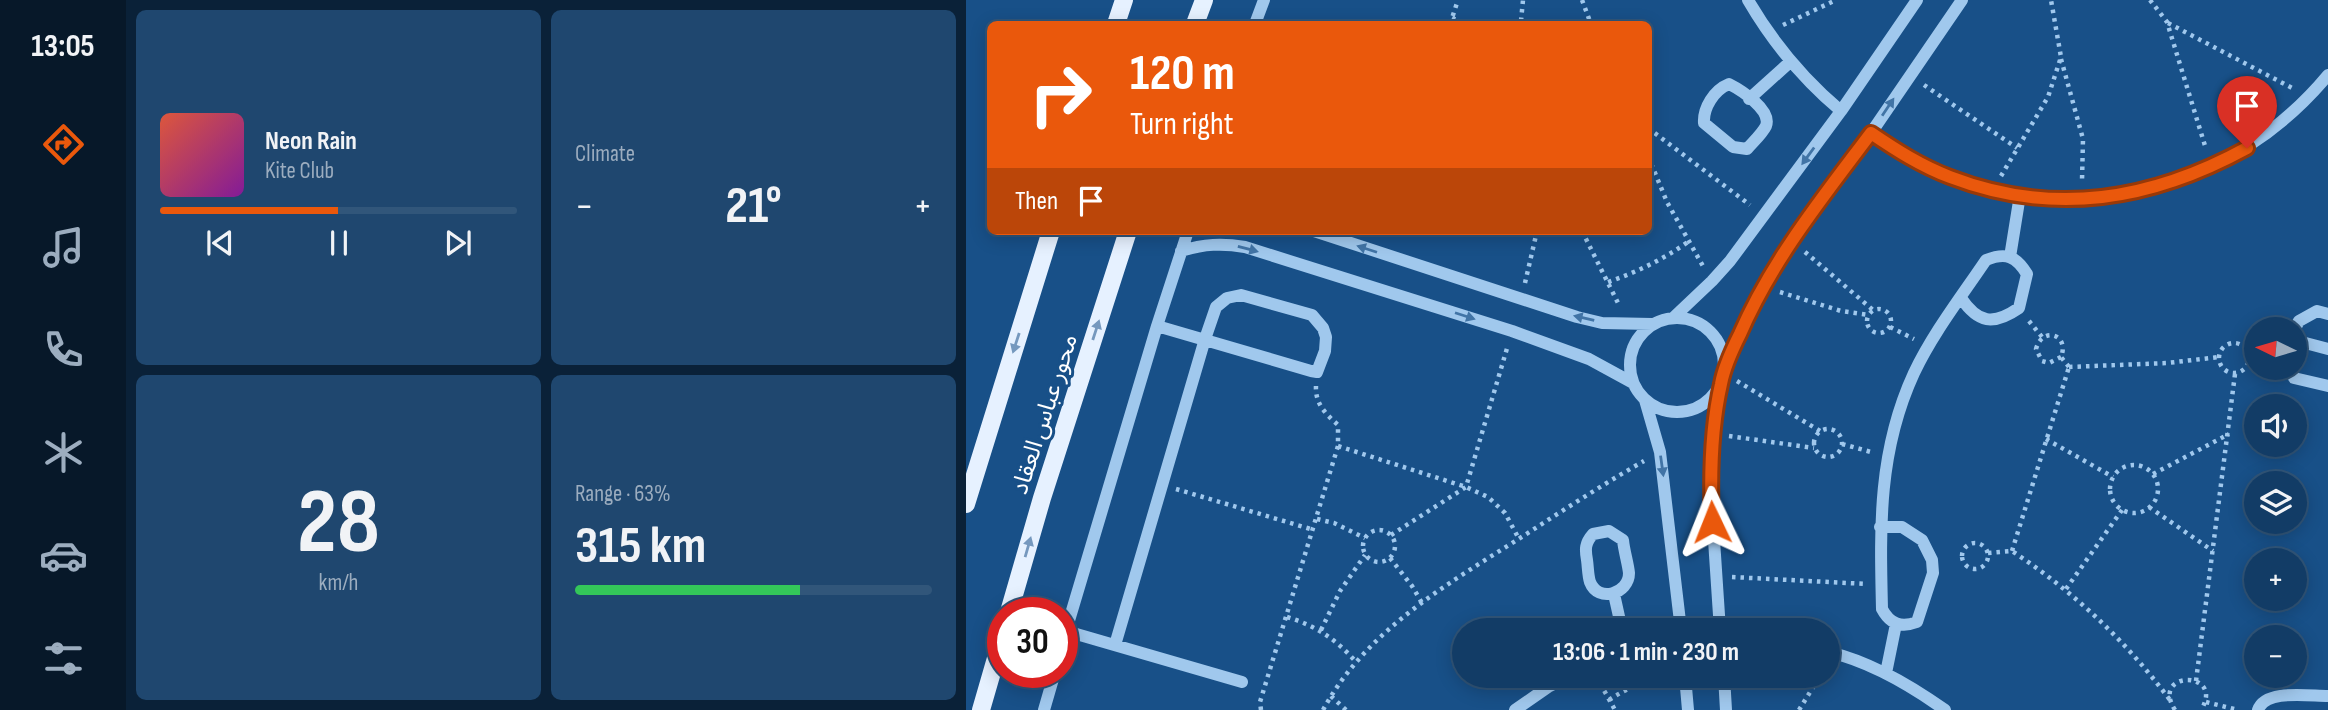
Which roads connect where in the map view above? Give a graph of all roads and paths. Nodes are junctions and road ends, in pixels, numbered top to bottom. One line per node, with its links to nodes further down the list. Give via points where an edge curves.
1 (1124, 0): 14 (main road)
2 (1203, 0): 15 (main road)
3 (1264, 0): 16 (street)
4 (1458, 0): 13 (path)
5 (1523, 0): 19 (path)
6 (1582, 0): 20 (path)
7 (1748, 0): 22 (street)
8 (1836, 0): 22 (path)
9 (1917, 0): 29 (street)
10 (1962, 0): 26 (street)
11 (2051, 0): 23 (path)
12 (2150, 0): 21 (path)
13 (1452, 18): 17 (path); 18 (path)
14 (1117, 21)
15 (1196, 21)
16 (1256, 21)
17 (1451, 21)
18 (1459, 21)
19 (1521, 21)
20 (1590, 21)
21 (2167, 22): 27 (path); 34 (path)
22 (1768, 32): 24 (street)
23 (2061, 57): 32 (path, via 2048,97); 37 (path, via 2083,139)
24 (1790, 62): 28 (street); 29 (street)
25 (2328, 75): 27 (street)
26 (1909, 76): 31 (street, one-way to 26); 32 (path)
27 (2310, 97): 34 (street, via 2247,148)
28 (1749, 99): 28 (street, via 1767,118 1747,149 1733,147 1704,123 1706,107 1722,87 1729,84)
29 (1841, 111): 38 (street, one-way to 38)
30 (1652, 131): 38 (path)
31 (1871, 133): 35 (street, via 1908,158); 45 (street)
32 (2017, 148): 35 (path)
33 (1652, 166): 46 (path)
34 (2211, 168): 37 (street, via 2126,195)
35 (1992, 190): 36 (street)
36 (2020, 195): 37 (street); 48 (street)
37 (2081, 199)
38 (1764, 216): 49 (street)
39 (1050, 235): 92 (main road, محور عباس العقاد, one-way to 92)
40 (1127, 235): 110 (main road, محور عباس العقاد, one-way to 40)
41 (1187, 235): 47 (street)
42 (1326, 235): 53 (street, one-way to 42)
43 (1536, 235): 53 (path)
44 (1584, 235): 50 (path)
45 (1792, 241): 51 (street); 54 (path)
46 (1688, 242): 49 (path); 50 (path, via 1645,268)
47 (1181, 251): 60 (street); 62 (street, one-way to 62, via 1224,243 1245,247)
48 (2010, 257): 52 (street, via 1986,260); 52 (street, via 2027,274 2019,308 2005,318 1987,320 1971,313)
49 (1712, 281): 56 (street)
50 (1608, 282): 59 (path)
51 (1763, 286): 54 (path, via 1841,311); 74 (street)
52 (1961, 298): 65 (street)
53 (1521, 300): 59 (street, one-way to 53, via 1577,317)
54 (1871, 313): 61 (path, via 1879,308 1890,314); 61 (path, via 1867,321 1873,332)
55 (2328, 314): 57 (street, via 2317,311)
56 (1674, 317): 58 (street); 74 (street, via 1698,322 1716,337 1722,348)
57 (2306, 317)
58 (1651, 324): 59 (street); 76 (street, via 1634,344 1630,357)
59 (1629, 325)
60 (1157, 326): 63 (street); 111 (street)
61 (1890, 327): 65 (path)
62 (1512, 331): 76 (street, via 1589,359); 91 (path)
63 (1205, 339): 72 (street); 72 (street, via 1216,307 1227,298 1241,295 1312,315 1326,337); 90 (street)
64 (2307, 343): 67 (street)
65 (1929, 346): 87 (street, via 1898,414)
66 (2244, 347): 69 (path, via 2237,343 2225,346)
67 (2328, 349)
68 (2061, 357): 68 (path, via 2064,350 2057,337 2050,334 2037,342 2042,361); 70 (path)
69 (2219, 357): 70 (path); 73 (path, via 2223,369)
70 (2069, 367): 82 (path)
71 (2244, 369): 73 (path)
72 (1317, 372): 84 (path, via 1315,392 1323,411 1338,425)
73 (2235, 374): 81 (path)
74 (1722, 378): 78 (street, via 1712,397 1686,411 1671,412); 79 (path); 80 (street)
75 (2302, 380): 77 (street)
76 (1633, 383): 78 (street)
77 (2328, 386)
78 (1645, 400): 86 (street)
79 (1820, 431): 83 (path, via 1832,429); 85 (path)
80 (1714, 433): 85 (path); 106 (street)
81 (2229, 434): 88 (path); 102 (path)
82 (2046, 439): 89 (path); 101 (path)
83 (1842, 444): 85 (path, via 1830,457); 87 (path)
84 (1338, 446): 91 (path); 95 (path)
85 (1814, 449)
86 (1660, 452): 100 (path); 115 (street, one-way to 115)
87 (1887, 457): 96 (street)
88 (2153, 474): 89 (path, via 2137,464 2127,465); 93 (path, via 2158,491)
89 (2113, 477): 94 (path, via 2111,496)
90 (1162, 485): 97 (path); 120 (street)
91 (1466, 487): 98 (path); 100 (path, via 1488,497 1505,513)
92 (966, 504)
93 (2149, 508): 94 (path, via 2132,513); 102 (path)
94 (2122, 510): 108 (path)
95 (1317, 519): 97 (path); 99 (path)
96 (1880, 527): 107 (street); 117 (street, via 1902,527 1922,540 1932,560 1933,573 1917,622)
97 (1314, 530): 113 (path)
98 (1391, 535): 99 (path, via 1374,530); 105 (path, via 1395,550)
99 (1364, 538): 104 (path)
100 (1519, 539): 112 (path)
101 (2012, 551): 103 (path); 108 (path)
102 (2214, 551): 124 (path)
103 (1988, 553): 103 (path, via 1979,543 1972,544 1963,552 1963,559 1979,569)
104 (1366, 555): 105 (path, via 1377,562); 118 (path, via 1340,591)
105 (1390, 558): 112 (path)
106 (1715, 576): 107 (path); 116 (street)
107 (1881, 585): 117 (street, via 1882,609)
108 (2066, 589): 137 (path, via 2122,641)
109 (1614, 594): 109 (street, via 1629,575 1623,540 1609,531 1593,534 1585,547 1590,582 1595,590); 114 (street)
110 (1013, 597)
111 (1076, 597)
112 (1422, 603): 122 (path)
113 (1287, 617): 118 (path); 141 (path)
114 (1619, 618)
115 (1680, 618)
116 (1719, 618)
117 (1896, 624): 123 (street)
118 (1321, 630): 122 (path)
119 (1078, 634): 120 (street)
120 (1115, 645): 125 (street)
121 (1840, 656): 123 (street)
122 (1356, 662): 134 (path)
123 (1886, 673): 149 (street)
124 (2196, 681): 137 (path, via 2174,685); 138 (path, via 2206,693)
125 (1242, 682)
126 (987, 688): 139 (main road)
127 (1050, 688): 140 (street)
128 (1547, 688): 144 (street)
129 (1602, 688): 136 (path)
130 (1629, 688): 136 (path)
131 (1686, 688): 146 (street)
132 (1725, 688): 147 (street)
133 (1813, 688): 148 (path)
134 (1331, 696): 142 (path); 143 (path)
135 (2328, 696): 153 (street, via 2271,696)
136 (1609, 700): 145 (path)
137 (2170, 700): 150 (path)
138 (2206, 702): 151 (path); 152 (path)
139 (981, 710)
140 (1044, 710)
141 (1261, 710)
142 (1323, 710)
143 (1346, 710)
144 (1515, 710)
145 (1615, 710)
146 (1688, 710)
147 (1726, 710)
148 (1799, 710)
149 (1945, 710)
150 (2175, 710)
151 (2201, 710)
152 (2238, 710)
153 (2258, 710)

